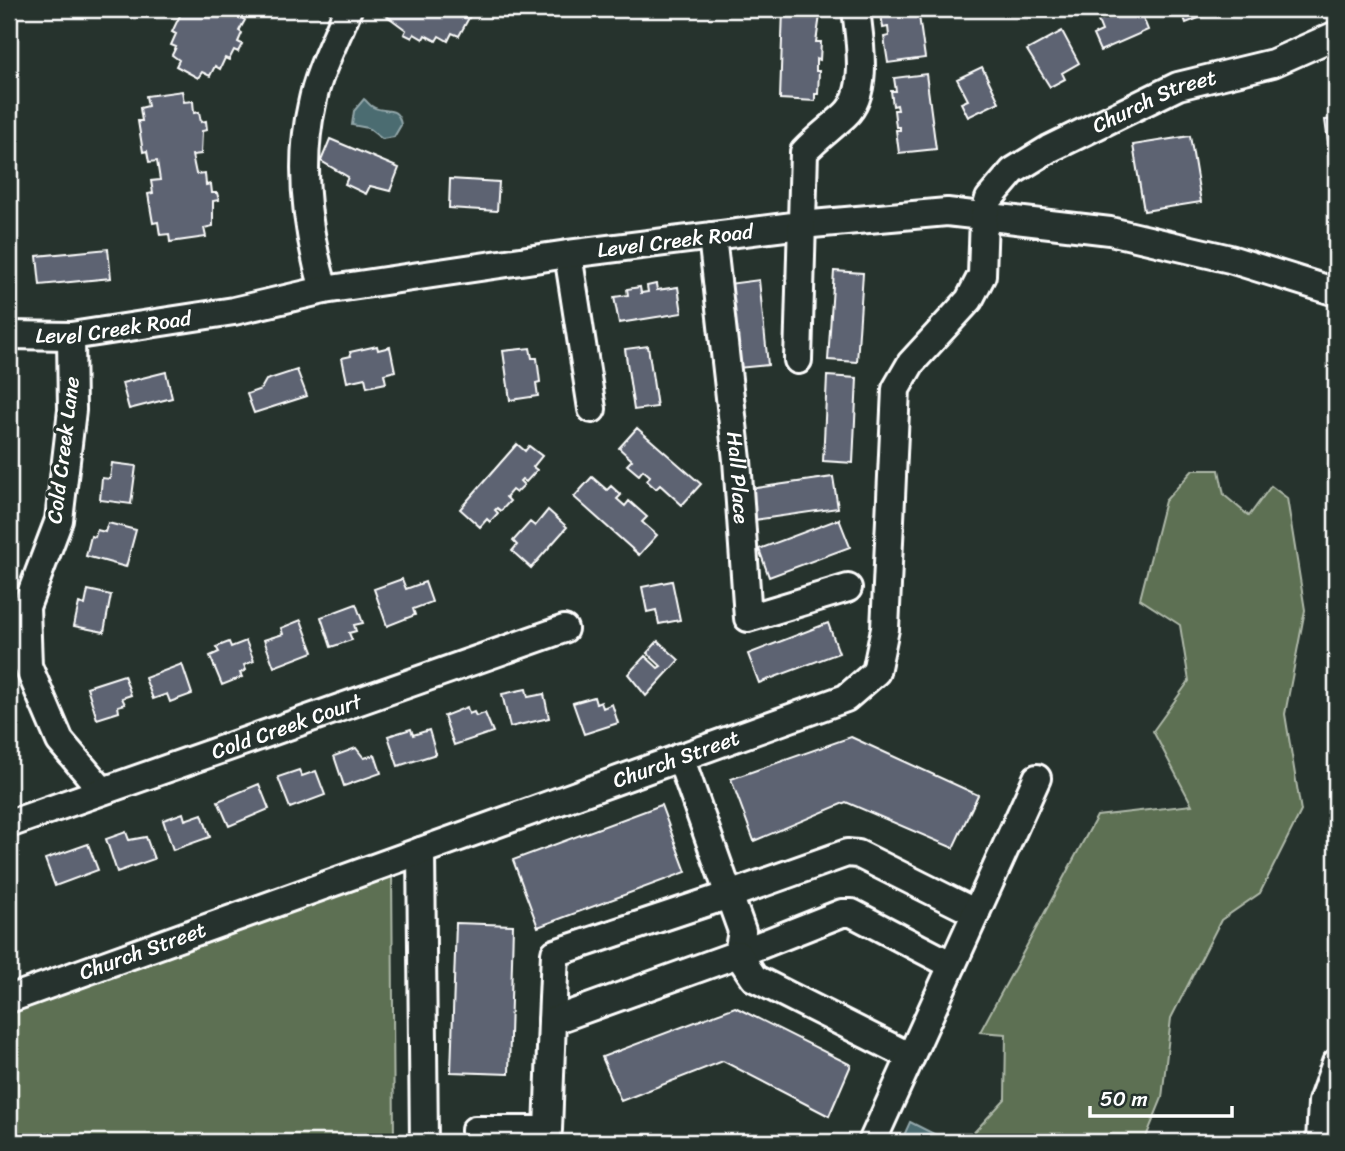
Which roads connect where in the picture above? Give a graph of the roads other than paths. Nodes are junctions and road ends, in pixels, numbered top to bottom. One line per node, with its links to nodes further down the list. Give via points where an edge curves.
1 (348, 9): 8 (street, via 312,103 304,176 314,255)
2 (856, 9): 5 (street, via 859,83 847,114 804,152)
3 (1336, 35): 4 (street, Church Street, via 1273,63 1178,86 1049,149 1013,171)
4 (987, 208): 5 (street, Level Creek Road); 9 (street, Level Creek Road, via 1230,259); 16 (street, Church Street, via 982,275 969,300 911,363 896,389 886,629 876,672 846,698)
5 (801, 225): 6 (street, Level Creek Road); 12 (street)
6 (712, 236): 7 (street, Level Creek Road); 14 (street, Hall Place, via 737,460 748,618)
7 (568, 254): 8 (street, Level Creek Road); 13 (street)
8 (324, 290): 11 (street, Level Creek Road, via 234,311)
9 (1336, 292)
10 (9, 335): 11 (street, Level Creek Road)
11 (71, 337): 18 (street, Cold Creek Lane, via 72,410 59,520 26,607 28,666 60,741)
12 (797, 360)
13 (592, 409)
14 (848, 589)
15 (564, 629): 18 (street, Cold Creek Court)
16 (680, 757): 20 (street, Church Street); 21 (street)
17 (1037, 778): 22 (street)
18 (101, 789): 19 (street, Cold Creek Court)
19 (9, 824)
20 (421, 851): 25 (street, Church Street); 29 (street)
21 (729, 895): 22 (street, via 847,853 859,854); 23 (street, via 742,931); 26 (street, via 555,953)
22 (976, 913): 24 (street)
23 (738, 954): 24 (street, via 852,913); 26 (street); 27 (street, via 754,978)
24 (952, 965): 27 (street)
25 (9, 999)
26 (552, 1021): 30 (street, via 548,1130 475,1129)
27 (911, 1057): 31 (street)
28 (1336, 1063): 32 (street, via 1322,1102)
29 (424, 1142)
30 (475, 1142)
31 (872, 1142)
32 (1320, 1142)

